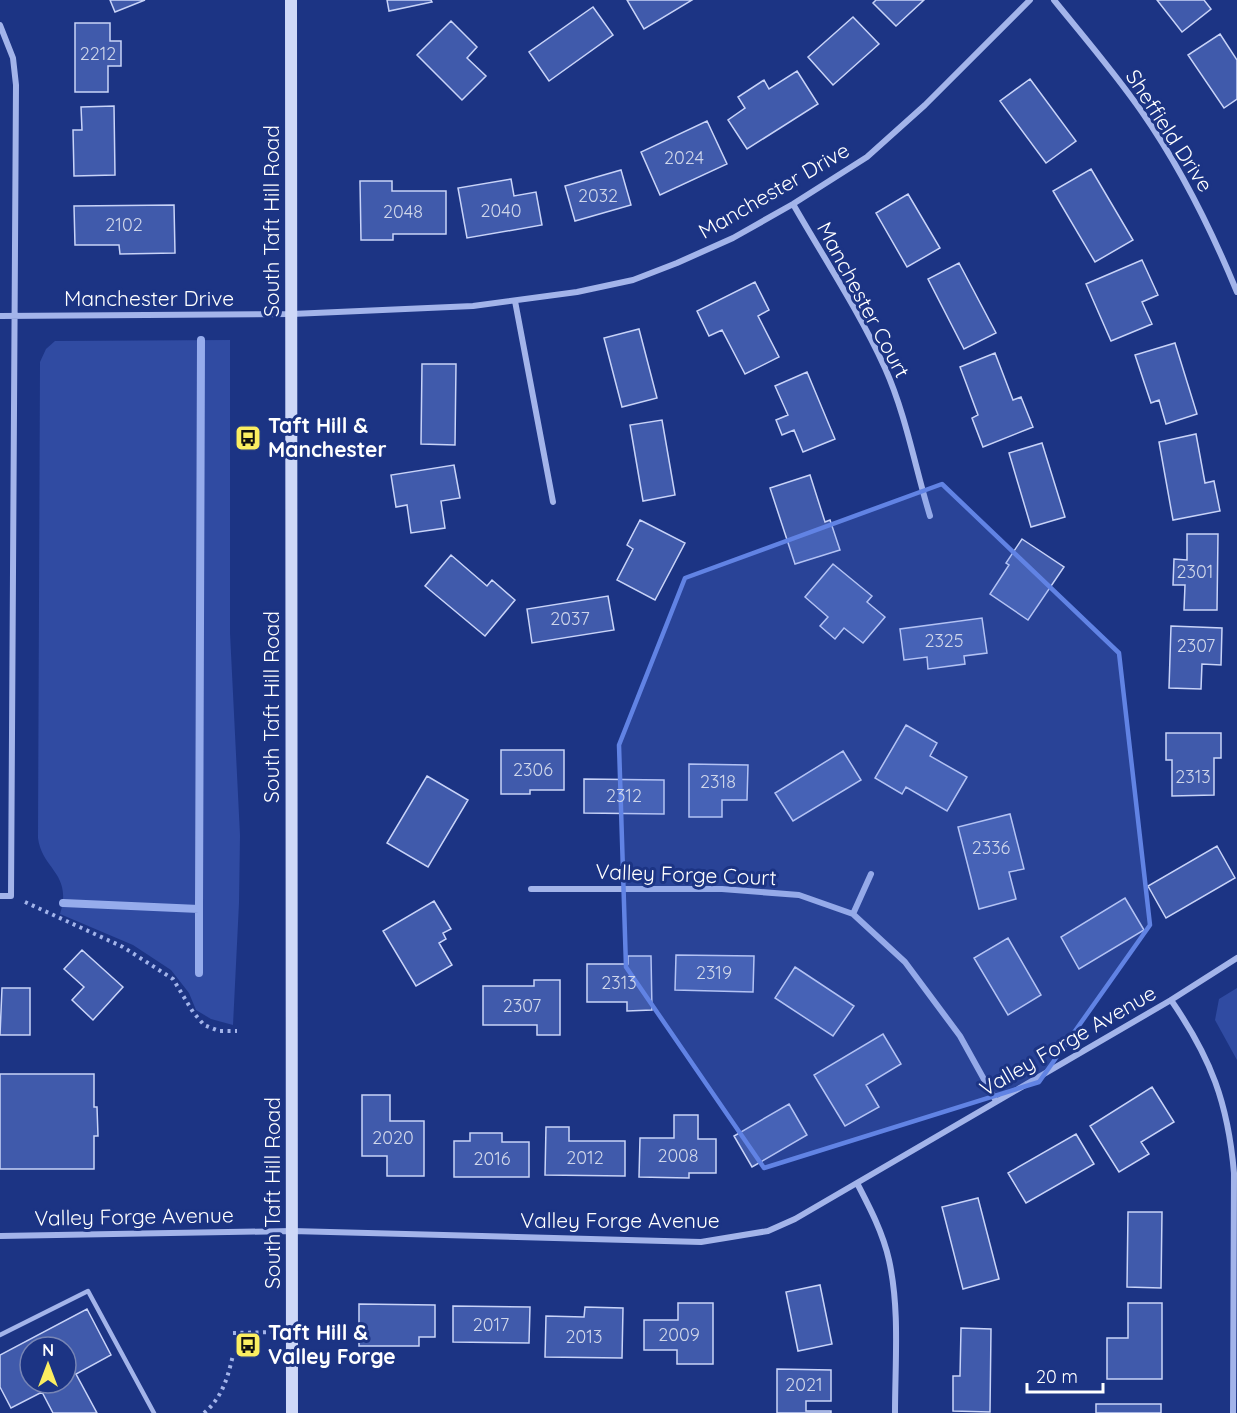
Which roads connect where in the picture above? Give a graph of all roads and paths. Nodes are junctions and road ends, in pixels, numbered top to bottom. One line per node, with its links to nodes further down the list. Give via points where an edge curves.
1 (291, 0): 8 (main road, South Taft Hill Road)
2 (1030, 0): 5 (street, Manchester Drive, via 867,157)
3 (1054, 0): 6 (street, Sheffield Drive, via 1136,105 1171,158 1217,244)
4 (0, 25): 10 (street, via 13,58 16,86)
5 (793, 204): 7 (street, Manchester Drive, via 733,238 633,280); 12 (street, Manchester Court, via 860,318 885,369 905,421)
6 (1237, 292)
7 (515, 301): 8 (street, Manchester Drive); 11 (street)
8 (292, 314): 10 (street, Manchester Drive); 23 (main road, South Taft Hill Road)
9 (0, 316): 10 (street, Manchester Drive)
10 (16, 316): 16 (street)
11 (553, 502)
12 (930, 516)
13 (871, 874): 17 (street)
14 (531, 889): 17 (street, Valley Forge Court, via 722,889 799,895)
15 (0, 896): 16 (street)
16 (10, 896): 20 (path, via 123,947 172,979 204,1025 219,1031)
17 (853, 914): 21 (street, Valley Forge Court, via 905,962 960,1036)
18 (1237, 958): 19 (street, Valley Forge Avenue)
19 (1171, 1000): 21 (street, Valley Forge Avenue); 33 (street, via 1207,1059 1231,1137)
20 (237, 1031)
21 (996, 1101): 22 (street, Valley Forge Avenue)
22 (857, 1183): 23 (street, Valley Forge Avenue, via 768,1231 701,1242); 32 (street, via 889,1258 896,1301)
23 (292, 1231): 24 (street, Valley Forge Avenue); 25 (main road, South Taft Hill Road)
24 (0, 1236)
25 (292, 1331): 26 (path); 31 (main road, South Taft Hill Road)
26 (232, 1333)
27 (0, 1335): 29 (lane, via 88,1291)
28 (232, 1355): 30 (path, via 228,1379 213,1406)
29 (154, 1413)
30 (204, 1413)
31 (292, 1413)
32 (895, 1413)
33 (1233, 1413)

